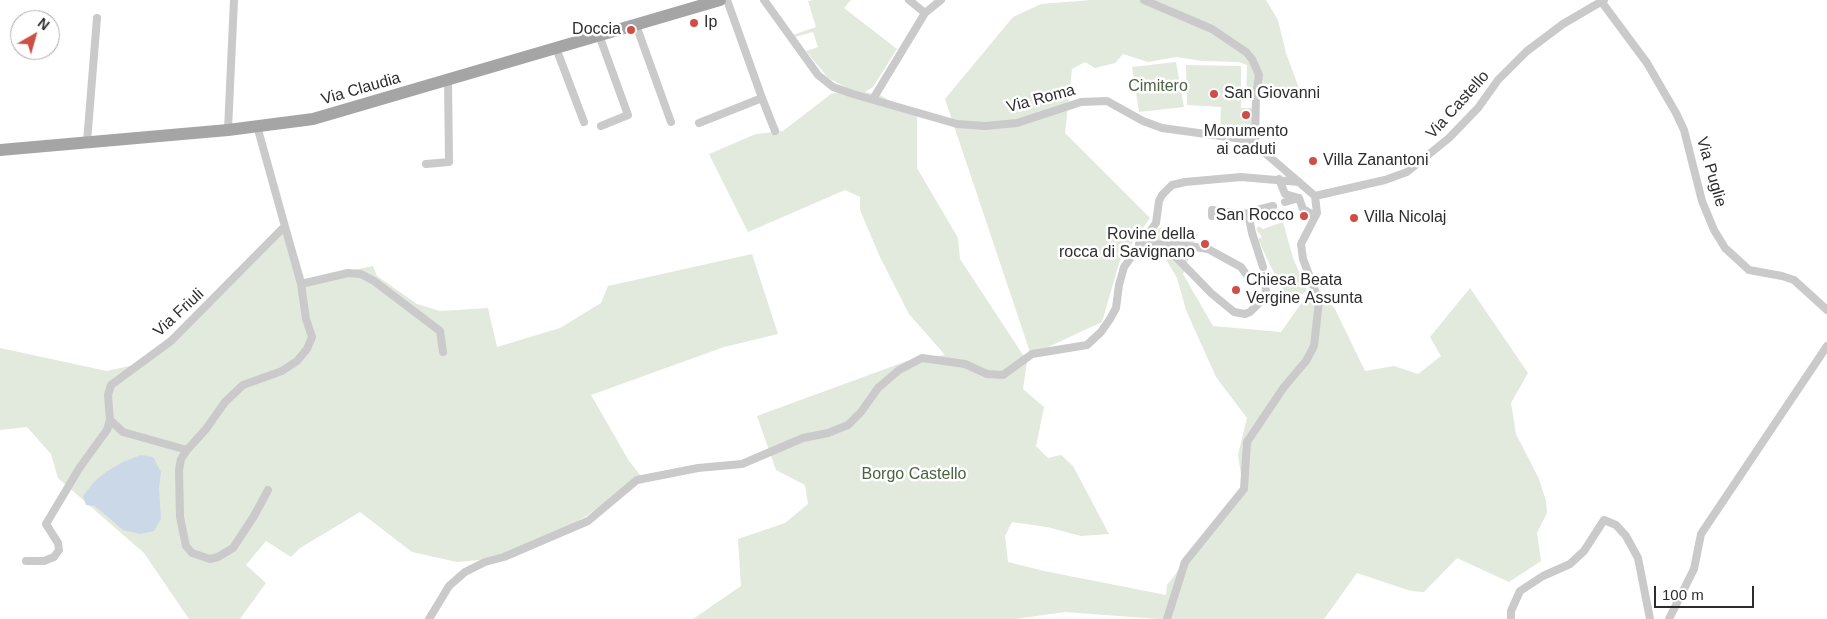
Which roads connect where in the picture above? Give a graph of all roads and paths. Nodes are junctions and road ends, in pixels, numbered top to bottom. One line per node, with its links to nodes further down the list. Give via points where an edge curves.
1 (234, 0): 22 (street)
2 (720, 0): 11 (main road, Via Claudia)
3 (727, 0): 15 (street)
4 (764, 0): 16 (street, Via Roma, via 825,81 833,87)
5 (909, 0): 9 (street)
6 (941, 0): 9 (street)
7 (1144, 0): 25 (street, via 1212,30 1246,52 1259,75)
8 (1602, 1): 30 (street, Via Castello, via 1527,51 1449,138 1407,172); 44 (street, Via Puglie, via 1647,63 1676,112 1684,130 1702,201 1725,248 1749,270 1794,280)
9 (925, 13): 16 (street)
10 (97, 18): 24 (street)
11 (636, 25): 12 (main road, Via Claudia); 18 (street)
12 (599, 35): 13 (main road, Via Claudia); 21 (street, via 628,115)
13 (556, 48): 14 (main road, Via Claudia); 17 (street)
14 (448, 80): 20 (main road, Via Claudia, via 313,119); 27 (street, via 449,162)
15 (762, 98): 19 (street); 23 (street)
16 (873, 99): 25 (street, Via Roma, via 957,124 985,126 1017,122 1081,102 1108,101 1162,128 1242,138)
17 (584, 122)
18 (671, 122)
19 (698, 123)
20 (257, 126): 22 (main road, Via Claudia); 37 (street)
21 (601, 126)
22 (228, 130): 24 (main road, Via Claudia)
23 (775, 131)
24 (87, 142): 26 (main road, Via Claudia)
25 (1255, 144): 29 (street, Via Roma)
26 (0, 150)
27 (426, 164)
28 (1279, 179): 29 (street); 31 (street, via 1285,194); 38 (street, via 1241,177 1172,185 1159,201 1156,223)
29 (1299, 182): 30 (street, Via Roma)
30 (1316, 196): 36 (street, via 1318,207)
31 (1299, 198): 32 (street); 36 (street, via 1303,209)
32 (1285, 202)
33 (1272, 206): 34 (street)
34 (1252, 213): 35 (street, via 1212,210); 40 (street, via 1249,224)
35 (1212, 216)
36 (1315, 216): 52 (street, via 1301,244 1303,259 1319,301 1314,346 1247,442 1244,489 1185,562)
37 (283, 228): 43 (street); 47 (street, Via Friuli, via 171,341 111,385 108,395)
38 (1139, 244): 39 (street); 51 (street, via 1124,267 1116,308 1101,332 1087,345 1032,354 1003,375 987,374 965,364 922,358 899,370 878,388 848,425 803,438 742,464 698,468 637,480 588,521 465,572 449,586)
39 (1170, 245): 41 (street, via 1208,249 1241,267); 42 (street, via 1173,254 1234,312 1245,314 1260,302 1266,295)
40 (1263, 267)
41 (1246, 274)
42 (1266, 276)
43 (301, 284): 46 (street, via 348,273 362,274 440,332); 48 (street, via 312,336 307,349 282,371 244,386 226,402)
44 (1827, 310)
45 (1827, 346): 55 (street, via 1705,528 1694,569)
46 (443, 352)
47 (110, 420): 48 (street, via 123,432); 50 (street, via 107,430 80,467 46,524 59,550 54,557 44,561)
48 (187, 450): 49 (street, via 182,459 178,489 182,532 192,553 210,559 232,548)
49 (268, 490)
50 (26, 561)
51 (429, 619)
52 (1167, 619)
53 (1511, 619): 54 (street, via 1520,591 1570,564 1584,552 1604,520 1616,525 1626,536 1638,558)
54 (1650, 619)
55 (1669, 619)

